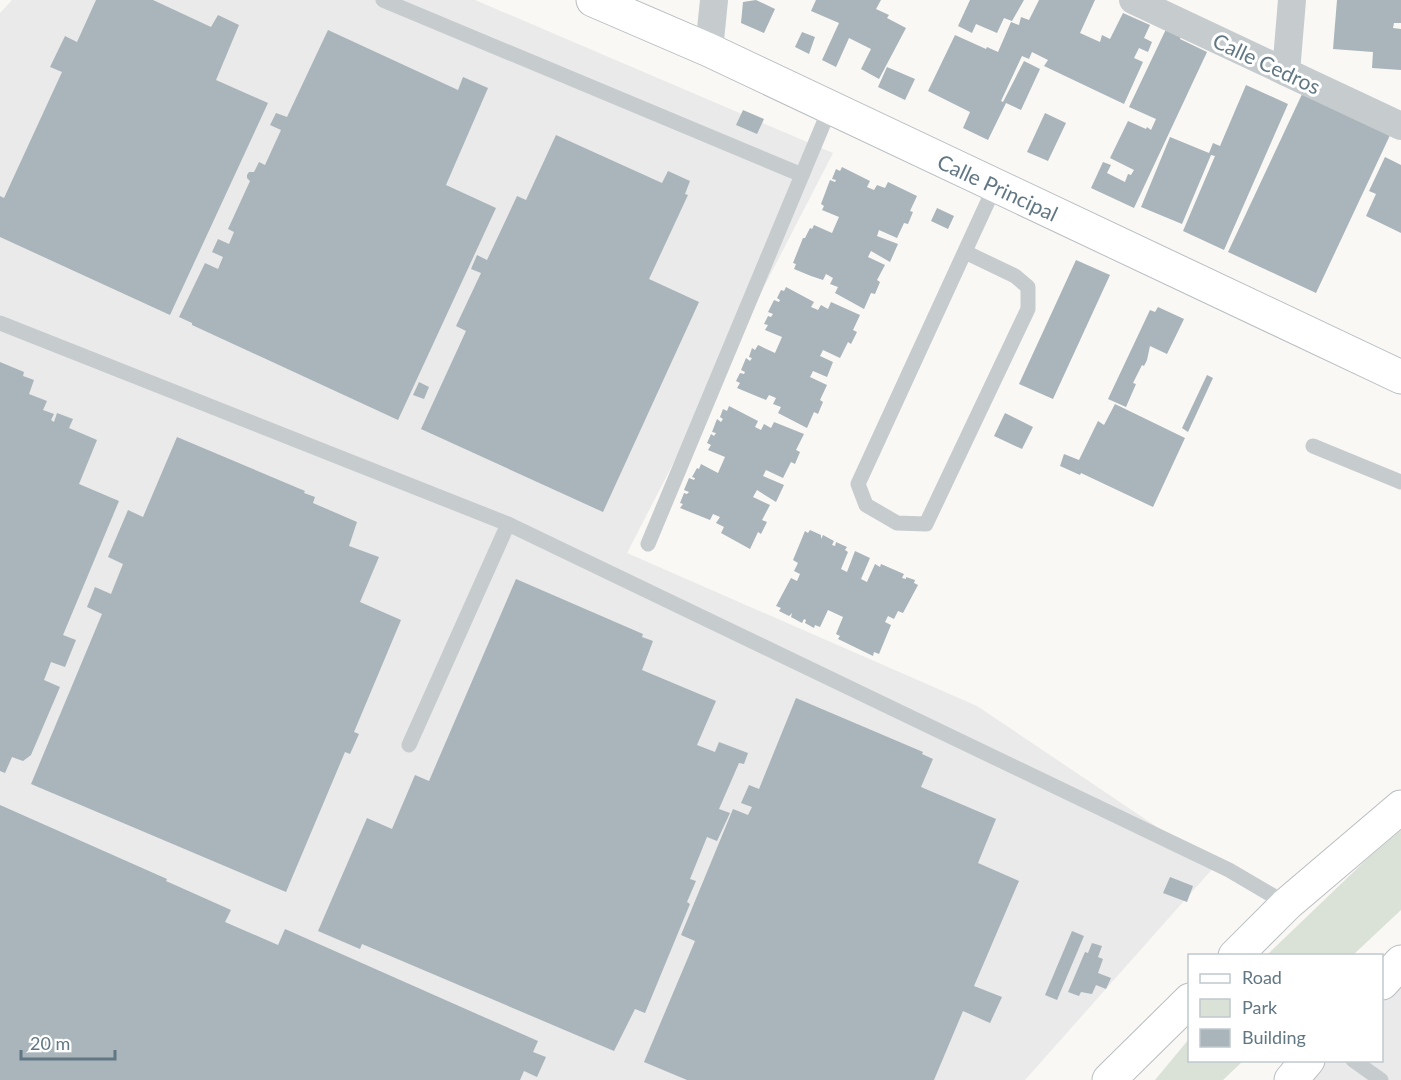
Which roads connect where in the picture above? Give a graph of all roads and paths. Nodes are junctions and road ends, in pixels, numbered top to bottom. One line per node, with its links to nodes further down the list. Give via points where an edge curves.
1 (383, 0): 10 (lane)
2 (593, 0): 6 (street, Calle Principal)
3 (714, 0): 6 (street)
4 (1133, 0): 7 (street, Calle Cedros)
5 (1292, 0): 7 (street)
6 (709, 50): 8 (street, Calle Principal)
7 (1286, 72): 9 (street, Calle Cedros)
8 (830, 108): 10 (lane); 11 (street, Calle Principal)
9 (1401, 126)
10 (802, 175): 18 (lane)
11 (995, 186): 12 (lane); 14 (street, Calle Principal)
12 (965, 252): 12 (lane, via 858,484 866,506 897,523 926,524 1028,309 1028,287 1015,276)
13 (0, 323): 17 (lane)
14 (1401, 377)
15 (1313, 446): 16 (lane)
16 (1401, 482)
17 (508, 524): 19 (lane); 21 (lane, via 1229,870)
18 (648, 544)
19 (409, 745)
20 (1401, 807): 21 (street)
21 (1287, 904): 22 (street)
22 (1237, 954)
23 (1401, 962): 24 (street)
24 (1383, 982)
25 (1188, 1002): 28 (street)
26 (1306, 1062): 29 (street)
27 (1356, 1062): 30 (lane)
28 (1109, 1080)
29 (1292, 1080)
30 (1382, 1080)

